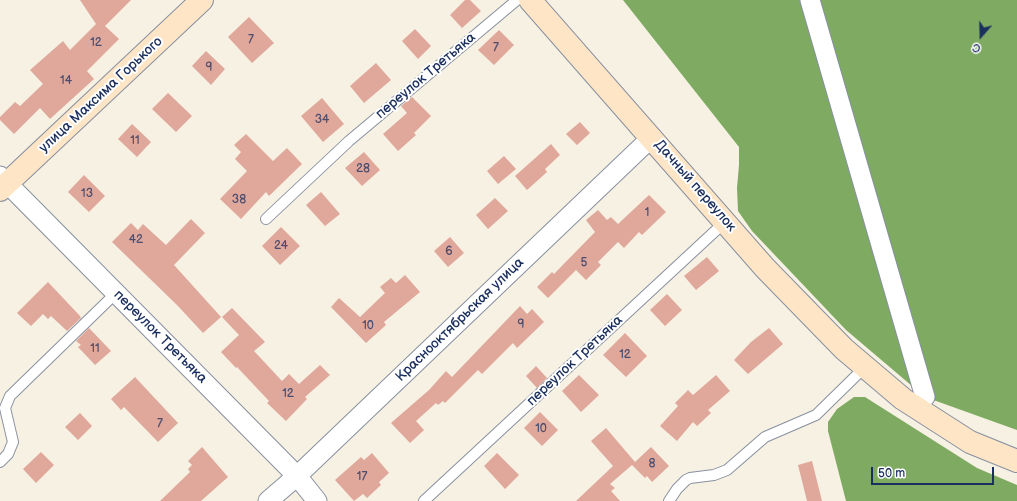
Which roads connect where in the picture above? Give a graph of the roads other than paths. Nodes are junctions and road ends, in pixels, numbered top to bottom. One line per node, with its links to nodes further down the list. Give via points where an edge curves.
1 (202, 0): 6 (main road, улица Максима Горького)
2 (517, 0): 7 (lane, переулок Третьяка, via 354,137)
3 (530, 0): 5 (main road, Дачный переулок)
4 (810, 0): 11 (street)
5 (652, 137): 8 (main road, Дачный переулок); 14 (street, Краснооктябрьская улица)
6 (2, 183): 9 (street, переулок Третьяка)
7 (266, 219)
8 (726, 221): 10 (main road, Дачный переулок, via 766,268 844,349); 17 (lane, переулок Третьяка)
9 (116, 293): 12 (lane, via 10,396 5,408 13,442 8,454); 14 (street, переулок Третьяка)
10 (865, 367): 13 (main road, Дачный переулок, via 903,400 970,442); 18 (lane, via 816,415 764,437 727,470 714,475 690,478 676,489)
11 (926, 397)
12 (0, 462)
13 (1017, 462)
14 (297, 476): 15 (street, Краснооктябрьская улица); 16 (street, переулок Третьяка)
15 (268, 501)
16 (317, 501)
17 (424, 501)
18 (668, 501)

